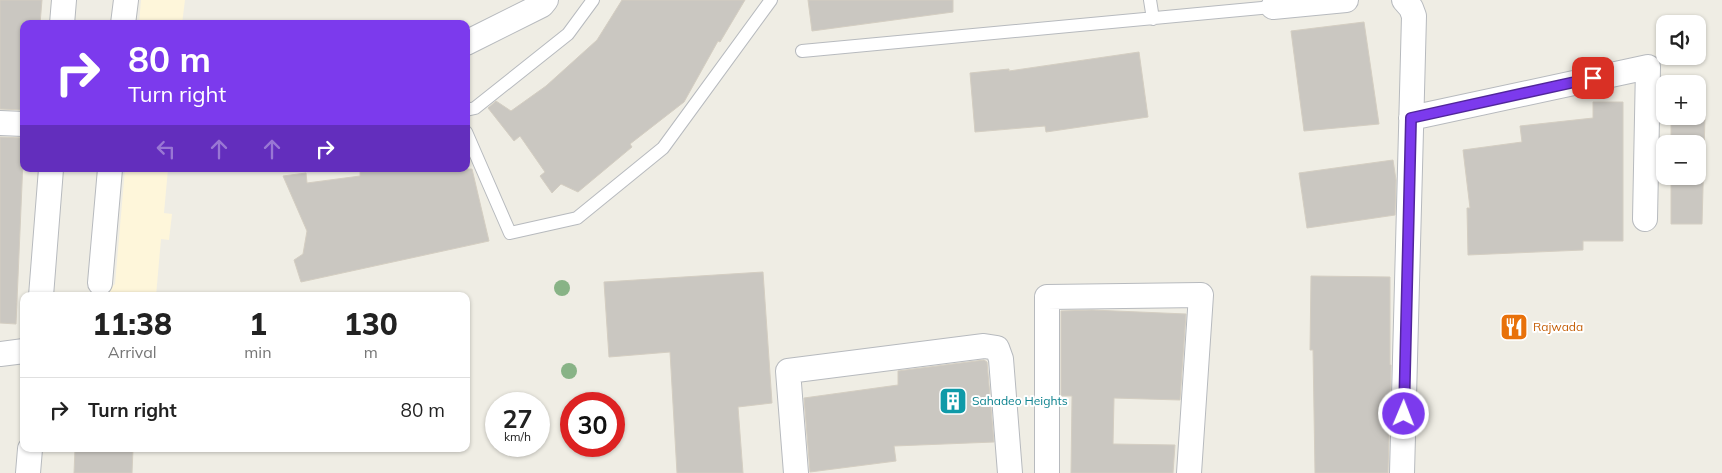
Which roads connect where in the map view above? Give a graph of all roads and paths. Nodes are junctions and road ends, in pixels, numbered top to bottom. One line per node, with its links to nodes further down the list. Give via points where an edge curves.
1 (64, 0): 11 (street)
2 (126, 0): 12 (street)
3 (546, 0): 13 (street, via 542,5)
4 (592, 0): 15 (lane, via 568,34)
5 (771, 0): 19 (lane, via 663,148 577,218 510,233)
6 (1150, 0): 10 (lane)
7 (1346, 0): 9 (street)
8 (1404, 0): 16 (street, via 1414,16)
9 (1273, 7): 10 (lane)
10 (1153, 19): 14 (lane)
11 (62, 20)
12 (124, 20)
13 (470, 41)
14 (802, 51)
15 (470, 109)
16 (1411, 118): 22 (street, via 1648,66); 33 (street)
17 (0, 123): 18 (street)
18 (20, 124)
19 (470, 141)
20 (51, 172): 24 (street)
21 (110, 172): 23 (street)
22 (1645, 219)
23 (100, 283)
24 (41, 292)
25 (20, 352): 26 (street)
26 (0, 354)
27 (30, 452): 28 (street)
28 (28, 473)
29 (796, 473): 30 (street, via 788,371 984,346 997,348 1002,359)
30 (1010, 473)
31 (1047, 473): 32 (street, via 1047,297 1201,295)
32 (1189, 473)
33 (1402, 473)

